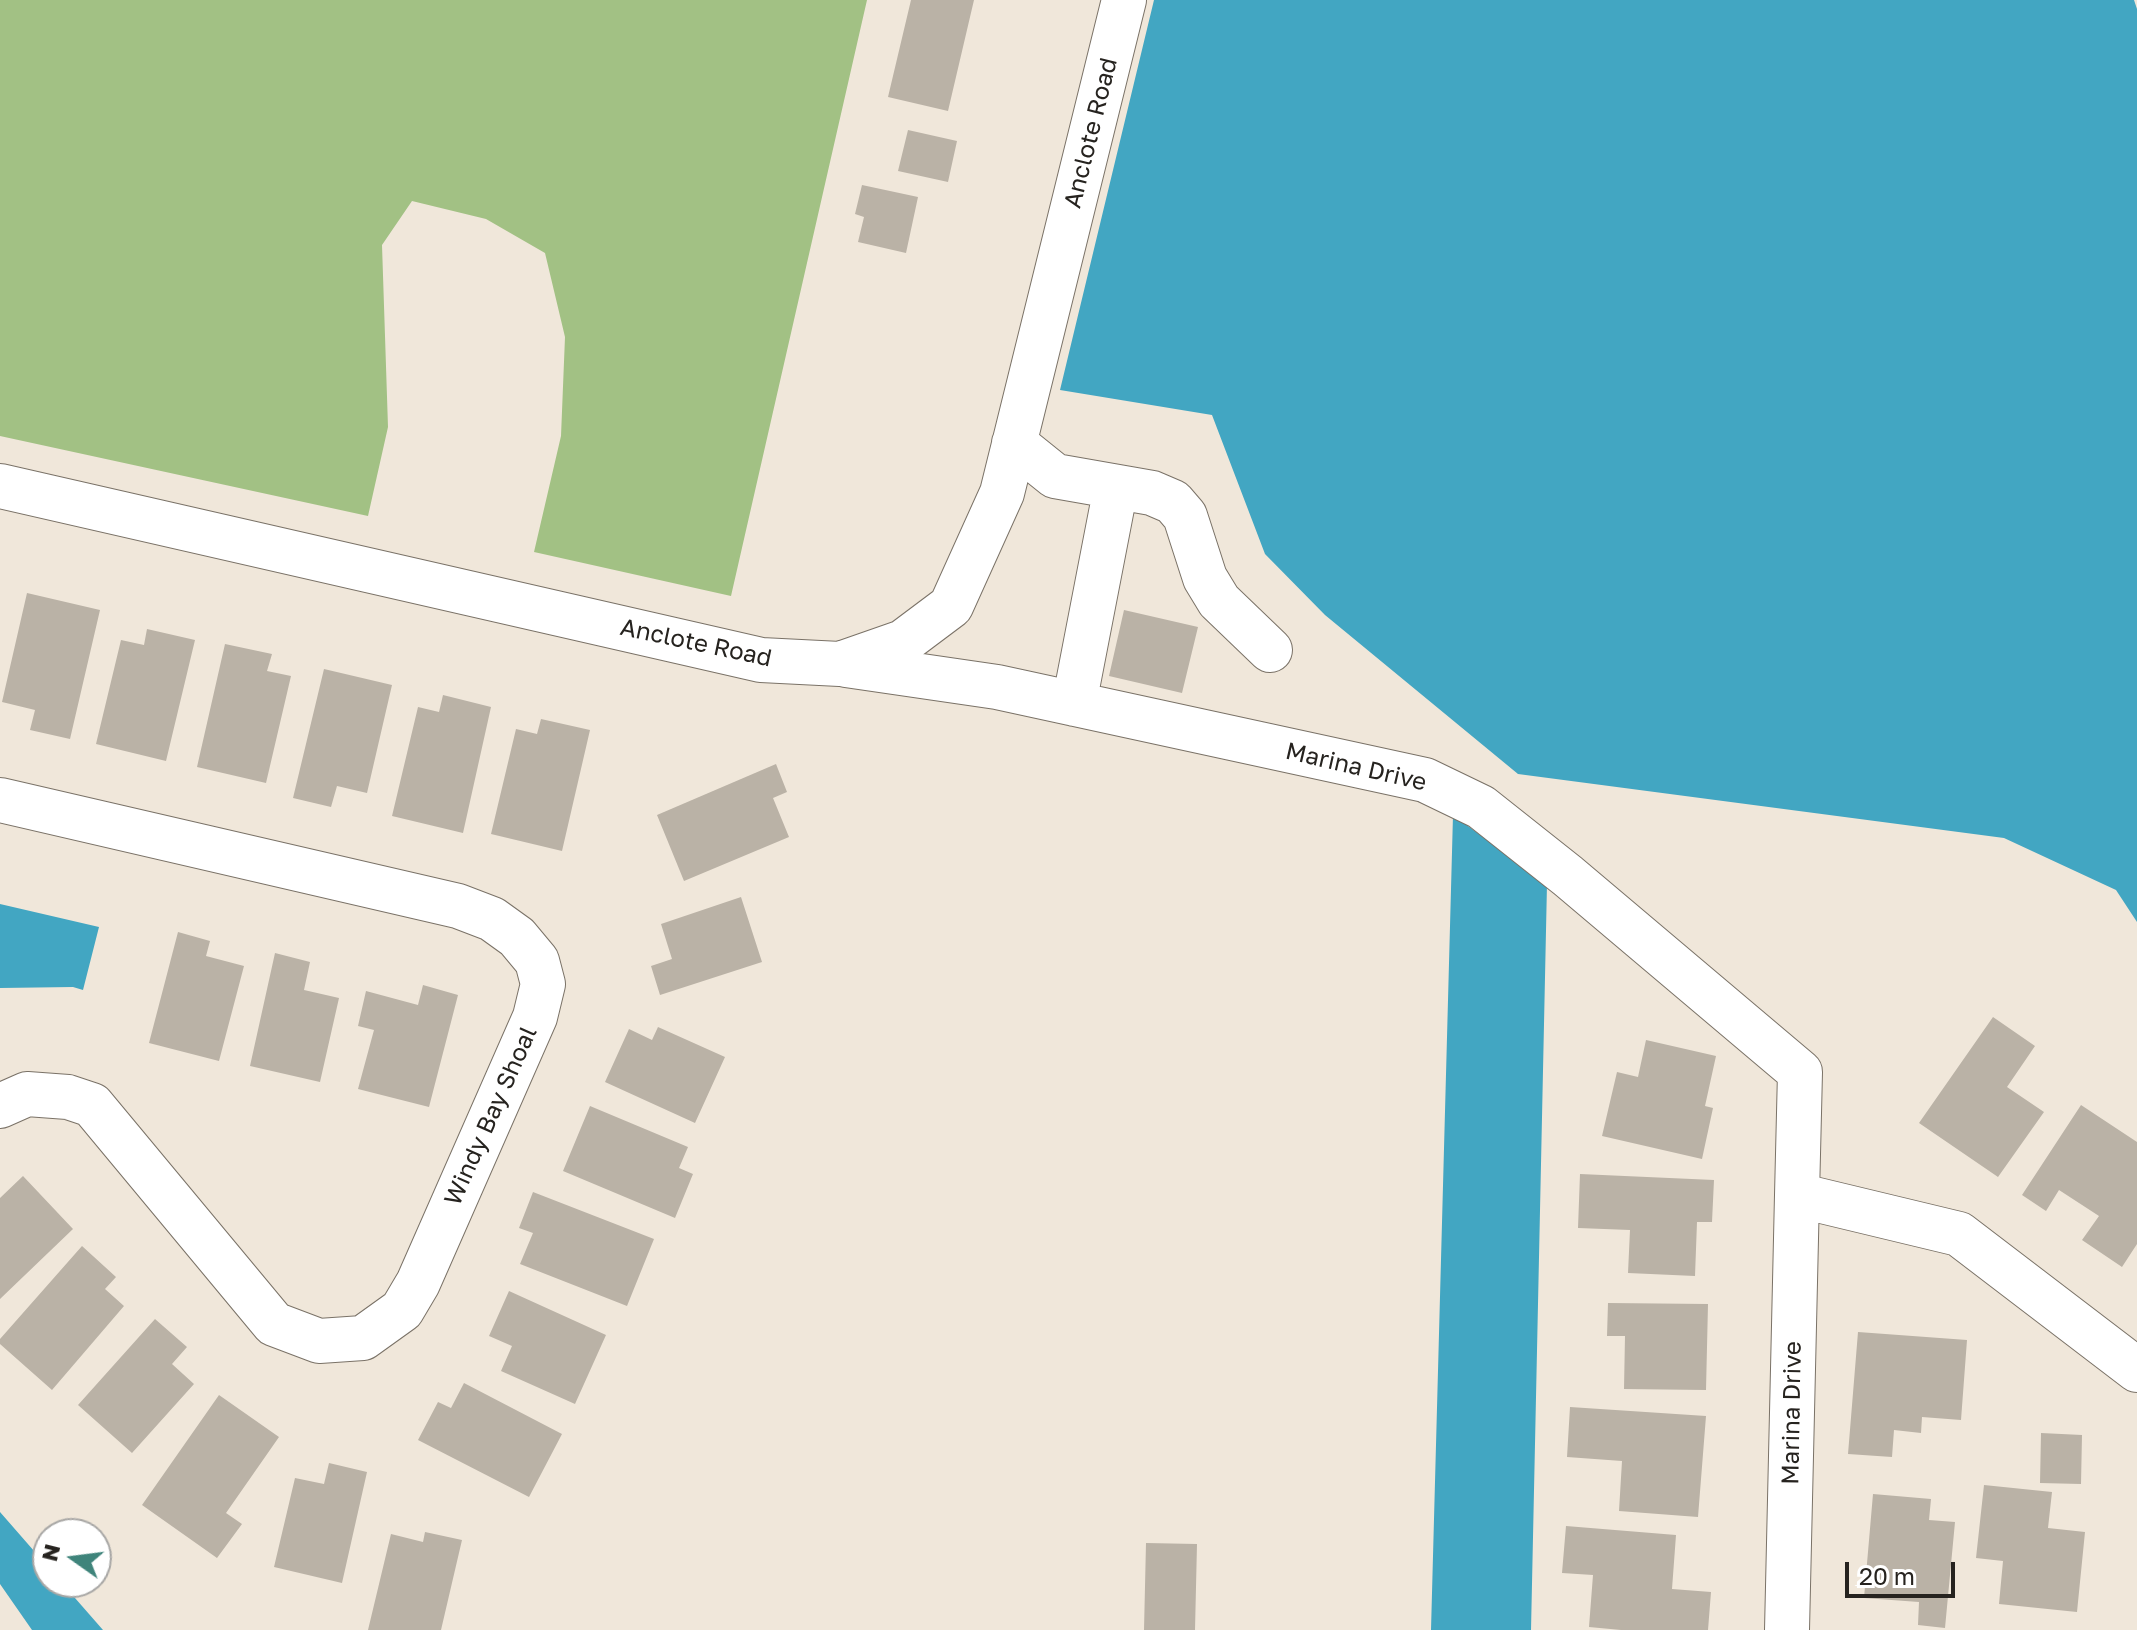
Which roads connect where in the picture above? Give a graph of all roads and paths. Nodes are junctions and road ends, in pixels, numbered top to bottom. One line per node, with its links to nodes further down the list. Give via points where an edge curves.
1 (1124, 0): 2 (street, Anclote Road)
2 (1014, 443): 3 (street); 6 (street, Anclote Road)
3 (1055, 476): 5 (street); 6 (street)
4 (0, 486): 8 (street, Anclote Road, via 761,660)
5 (1116, 487): 7 (street, via 1173,502 1185,516 1205,578 1219,601); 9 (street)
6 (1002, 493): 8 (street, Anclote Road, via 951,606 903,642)
7 (1270, 650)
8 (840, 664): 9 (street, Marina Drive)
9 (1074, 704): 12 (street, Marina Drive, via 1425,780 1481,807 1800,1072)
10 (0, 800): 11 (street, Windy Bay Shoal, via 458,906 492,919 517,937 537,961 543,984 535,1017 418,1283 402,1310 363,1338 319,1341 274,1324 92,1105 27,1094)
11 (0, 1106)
12 (1797, 1195): 13 (street, via 1959,1234); 14 (street, Marina Drive)
13 (2137, 1370)
14 (1787, 1630)

